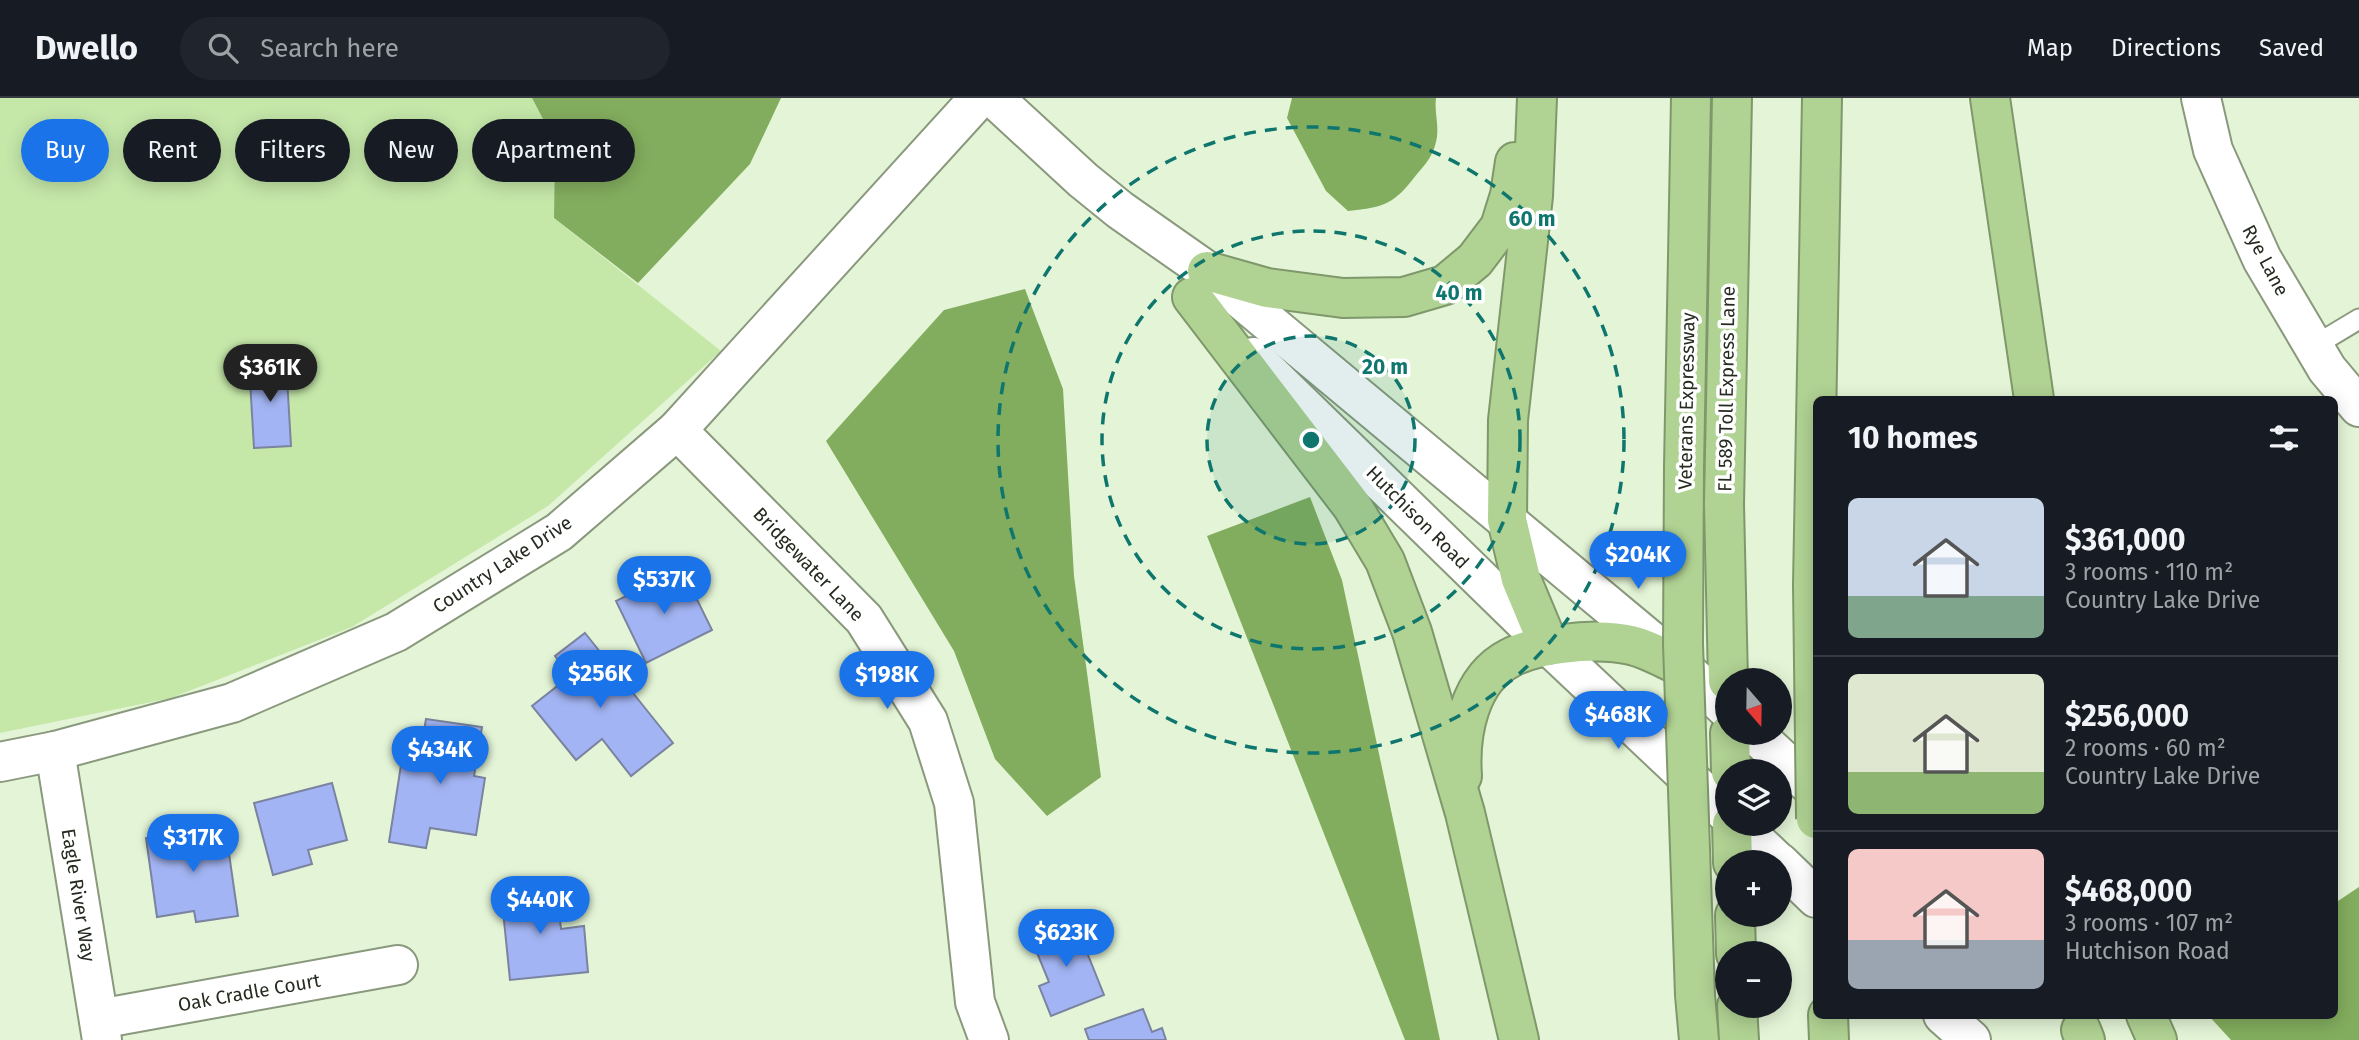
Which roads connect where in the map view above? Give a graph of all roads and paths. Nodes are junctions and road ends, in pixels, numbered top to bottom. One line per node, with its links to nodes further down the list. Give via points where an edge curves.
1 (979, 98): 16 (street, Country Lake Drive)
2 (994, 98): 10 (street, Hutchison Road)
3 (1526, 98): 10 (highway, via 1510,195 1500,226 1475,260 1445,285 1404,297 1343,298)
4 (1537, 98): 17 (highway, via 1533,196 1508,420)
5 (1691, 98): 39 (highway, Veterans Expressway, bridge, via 1683,644)
6 (1732, 98): 20 (highway, FL 589 Toll Express Lane, via 1724,504)
7 (1822, 98): 13 (highway, bridge)
8 (1990, 98): 14 (highway)
9 (2201, 98): 12 (street, Rye Lane, via 2213,150 2262,259)
10 (1199, 284): 17 (street, Hutchison Road); 18 (street, Hutchison Road); 27 (highway, via 1385,561 1412,632)
11 (2359, 319): 12 (lane)
12 (2314, 346): 15 (street, Rye Lane)
13 (1816, 396)
14 (2034, 396)
15 (2359, 407)
16 (677, 430): 23 (street, Country Lake Drive, via 559,532 396,632 232,703); 37 (street, Bridgewater Lane, via 864,619 928,721 954,803 975,1002)
17 (1507, 520): 18 (highway, via 1521,579); 19 (street, Hutchison Road)
18 (1549, 646): 19 (highway, via 1593,640 1633,645); 26 (street, Hutchison Road); 27 (highway, via 1510,657 1488,675 1470,704 1461,760)
19 (1681, 666): 21 (street, Hutchison Road)
20 (1728, 668)
21 (1715, 698)
22 (1768, 746): 25 (street)
23 (55, 751): 24 (street, Country Lake Drive); 36 (street, Eagle River Way)
24 (0, 762)
25 (1813, 788)
26 (1715, 803)
27 (1465, 813): 38 (highway)
28 (1751, 836): 29 (street)
29 (1766, 850)
30 (1792, 875): 31 (street)
31 (1813, 895)
32 (398, 965): 36 (street, Oak Cradle Court)
33 (1828, 1019): 40 (highway)
34 (1947, 1019): 41 (street)
35 (2148, 1019): 42 (highway)
36 (101, 1029)
37 (989, 1040)
38 (1518, 1040)
39 (1699, 1040)
40 (1829, 1040)
41 (1971, 1040)
42 (2157, 1040)

